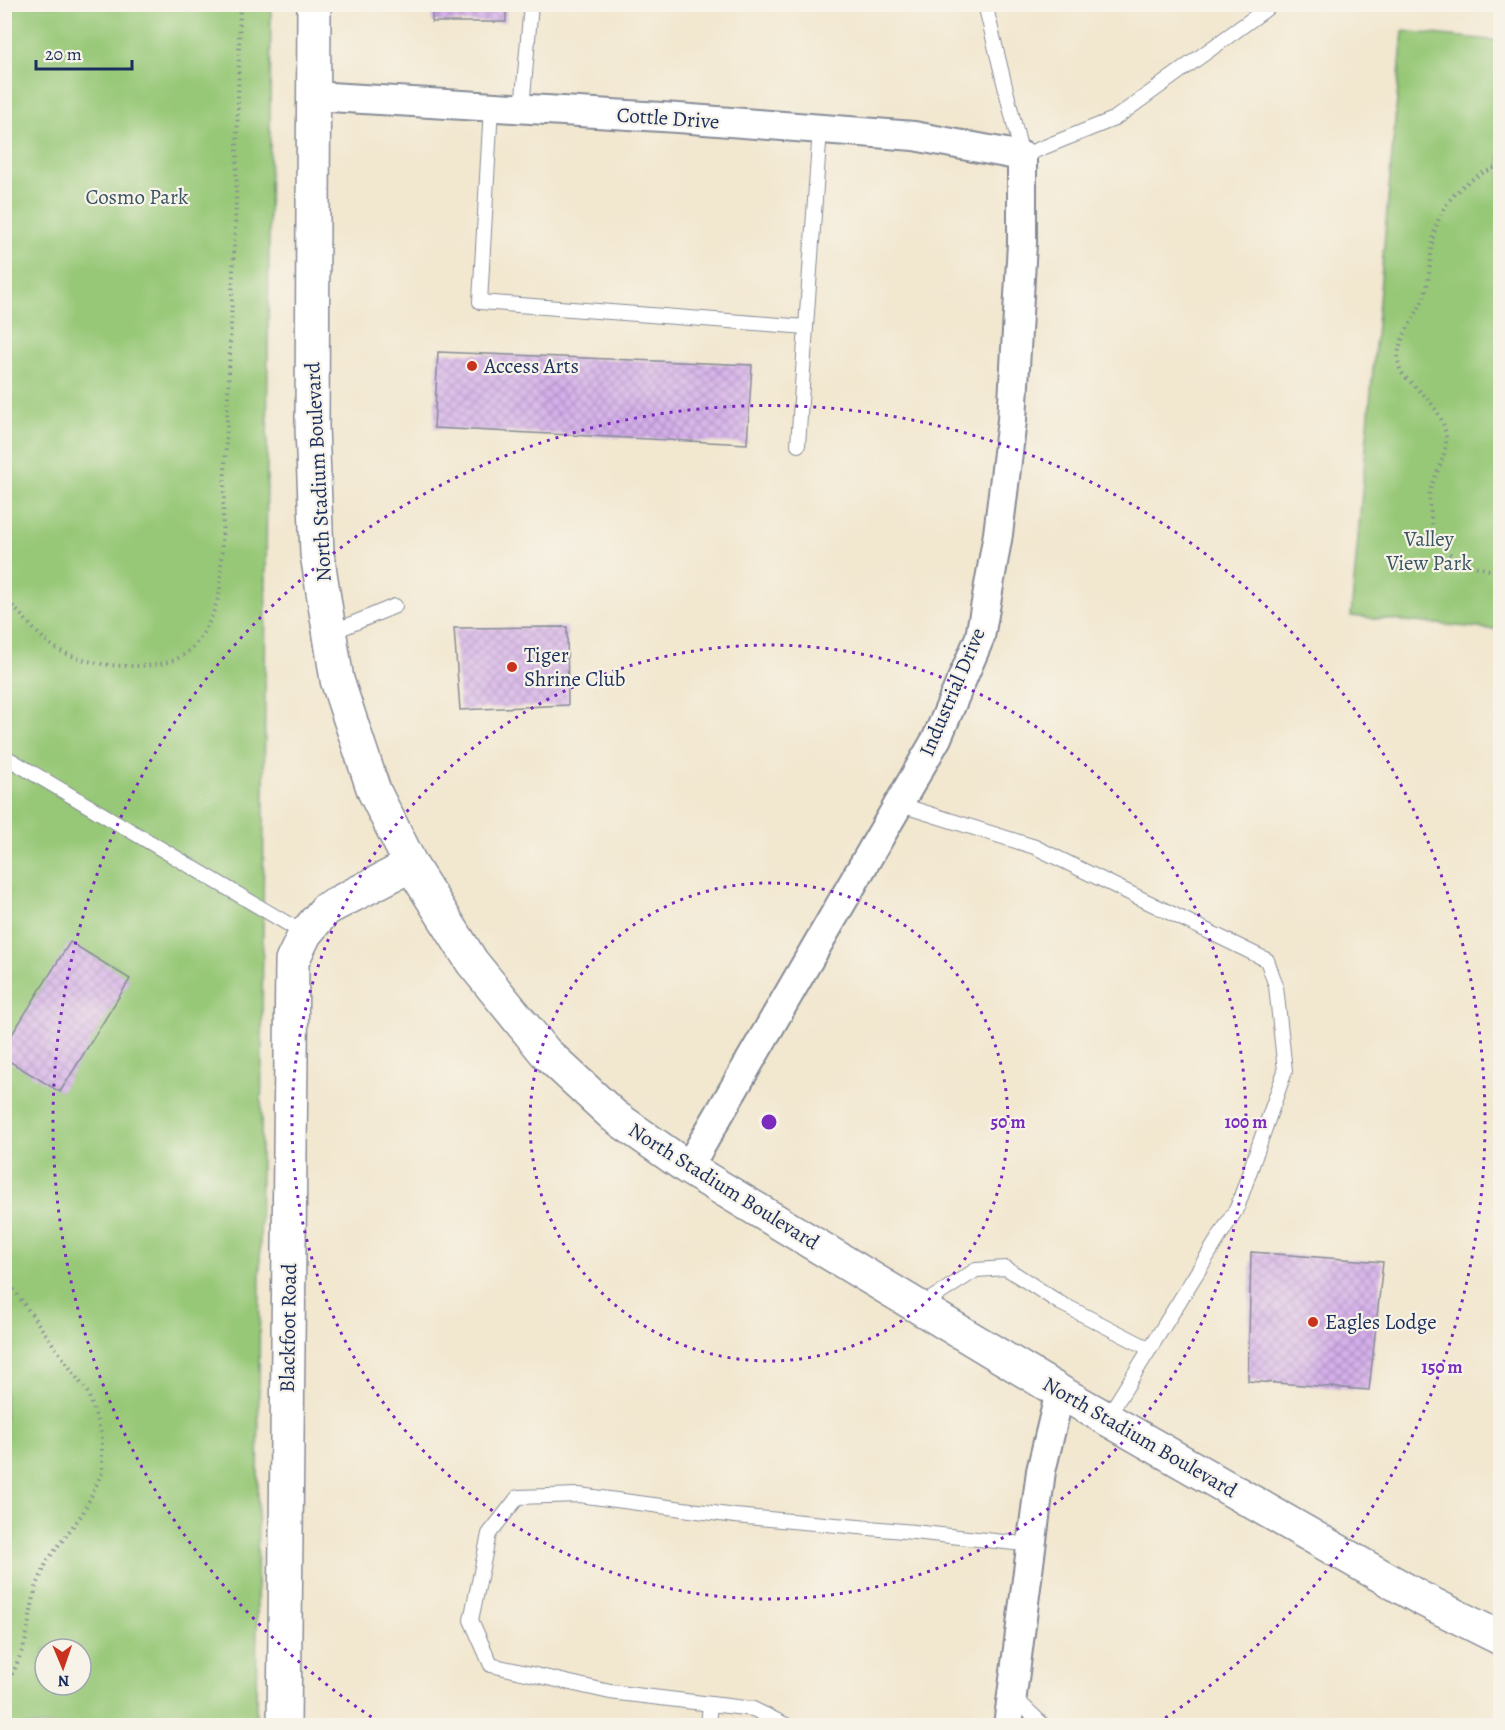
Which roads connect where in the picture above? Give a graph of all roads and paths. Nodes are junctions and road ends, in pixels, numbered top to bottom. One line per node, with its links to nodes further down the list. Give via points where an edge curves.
1 (240, 4): 15 (path, via 220,591 215,612 190,649 171,662 120,666 60,651)
2 (314, 4): 6 (main road, North Stadium Boulevard)
3 (531, 4): 8 (lane)
4 (985, 4): 10 (lane)
5 (1273, 4): 10 (lane, via 1114,119)
6 (313, 96): 7 (street, Cottle Drive); 17 (main road, North Stadium Boulevard, via 312,427 317,554)
7 (491, 107): 8 (street, Cottle Drive); 12 (lane, via 480,303)
8 (522, 109): 9 (street, Cottle Drive)
9 (820, 129): 10 (street, Cottle Drive, via 914,136); 12 (lane)
10 (1022, 156): 19 (street, Industrial Drive, via 1023,243 1012,420 980,637 937,738)
11 (1500, 166): 14 (path, via 1481,172 1462,185 1444,208 1435,229 1430,279 1398,355 1400,369 1432,404 1445,430 1445,453 1429,493 1433,533 1439,544 1462,562)
12 (806, 327): 13 (lane)
13 (798, 445)
14 (1500, 572)
15 (4, 598)
16 (395, 606): 17 (lane)
17 (330, 633): 20 (main road, North Stadium Boulevard, via 337,680 374,791)
18 (4, 756): 21 (lane)
19 (898, 804): 22 (street, Industrial Drive); 25 (lane, via 1035,847 1267,960 1276,986 1285,1071 1237,1208)
20 (411, 865): 21 (main road, Blackfoot Road, via 326,909); 22 (main road, North Stadium Boulevard, via 472,962 544,1052 614,1116)
21 (305, 934): 33 (main road, Blackfoot Road, via 292,961)
22 (688, 1168): 24 (main road, North Stadium Boulevard)
23 (4, 1282): 30 (path, via 14,1290 88,1393 102,1435 102,1473 82,1513 47,1561 35,1590 25,1643 13,1673)
24 (919, 1307): 25 (lane, via 976,1270 1006,1268 1059,1303); 26 (main road, North Stadium Boulevard)
25 (1150, 1349): 27 (lane)
26 (1060, 1392): 27 (main road, North Stadium Boulevard); 28 (street, via 1041,1471)
27 (1107, 1418): 29 (main road, North Stadium Boulevard, via 1420,1598)
28 (1032, 1545): 31 (street); 32 (lane, via 735,1516 579,1495 518,1497 489,1533 471,1620 491,1665 610,1692)
29 (1500, 1638)
30 (4, 1682)
31 (1012, 1696): 36 (street); 37 (lane)
32 (710, 1704): 34 (lane); 35 (lane, via 753,1709)
33 (284, 1725)
34 (708, 1725)
35 (788, 1725)
36 (1008, 1725)
37 (1044, 1725)

